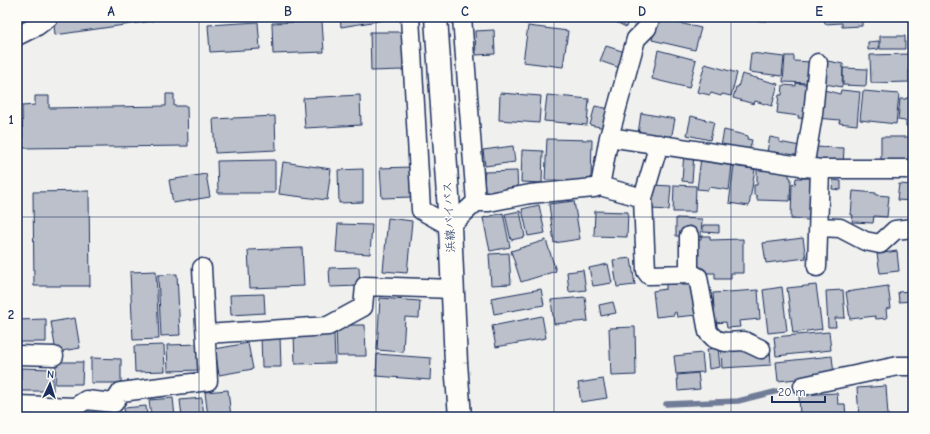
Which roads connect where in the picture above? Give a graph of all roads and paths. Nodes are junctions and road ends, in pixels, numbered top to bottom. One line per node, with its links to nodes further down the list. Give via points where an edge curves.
1 (48, 17): 6 (street)
2 (410, 17): 15 (street, via 421,210)
3 (462, 17): 14 (street)
4 (651, 17): 8 (street, via 647,28 636,39)
5 (436, 22): 15 (highway, 浜線バイパス)
6 (17, 36)
7 (818, 63): 10 (street, via 813,114)
8 (609, 137): 9 (street); 12 (street)
9 (659, 144): 10 (street); 13 (street)
10 (812, 168): 11 (street); 16 (street)
11 (913, 169)
12 (600, 186): 13 (street); 14 (street)
13 (643, 198): 21 (street, via 647,274)
14 (476, 202): 15 (street)
15 (450, 226): 22 (highway, 浜線バイパス)
16 (819, 227): 17 (street, via 840,228 866,241 880,244 895,230); 19 (street)
17 (913, 228)
18 (689, 236): 21 (street)
19 (817, 267)
20 (202, 268): 23 (street)
21 (690, 274): 24 (street, via 698,277 708,332 715,339 725,342 744,341)
22 (453, 289): 23 (street, via 366,286 363,307 328,326); 31 (highway, 浜線バイパス)
23 (206, 334): 30 (street, via 208,382 121,392 114,403 86,400)
24 (761, 349)
25 (17, 355): 26 (street)
26 (54, 356)
27 (913, 366): 28 (street, via 898,366)
28 (802, 386)
29 (17, 405): 30 (street)
30 (79, 410)
31 (460, 417)

